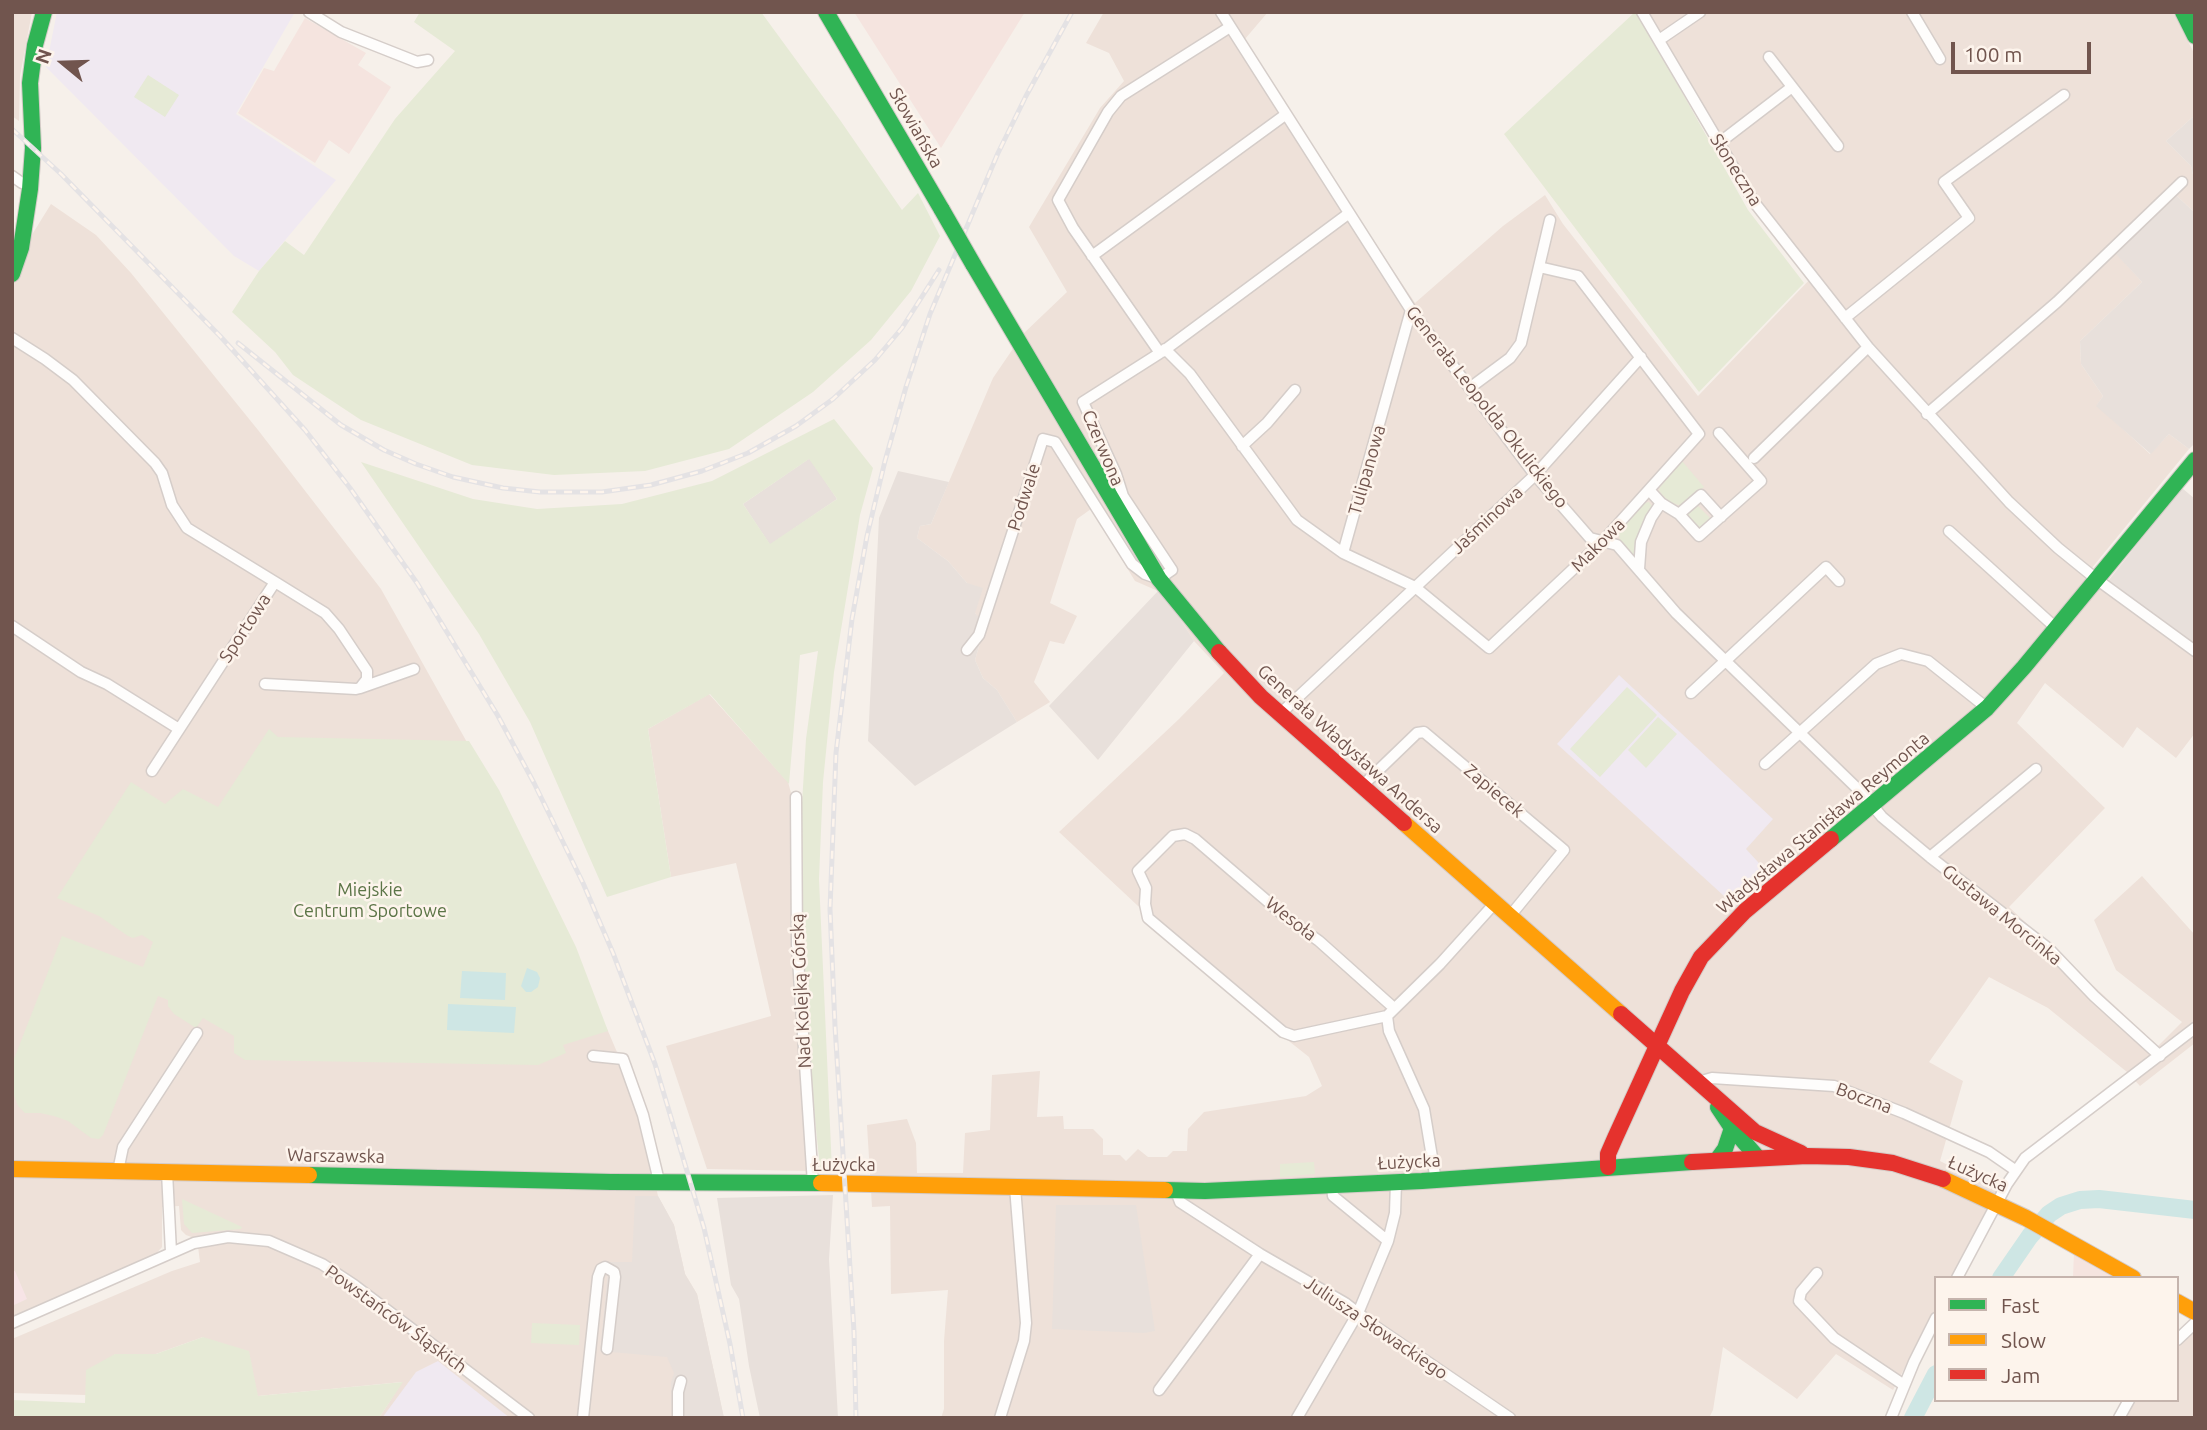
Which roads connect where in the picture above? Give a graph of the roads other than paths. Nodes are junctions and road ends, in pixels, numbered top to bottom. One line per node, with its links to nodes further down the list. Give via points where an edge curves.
1 (44, 12): 22 (street, via 30,83)
2 (309, 12): 14 (street, via 341,32 387,51 417,62)
3 (826, 12): 26 (street, Słowiańska, bridge)
4 (1221, 12): 9 (street, Generała Leopolda Okulickiego)
5 (1643, 12): 11 (street, Słoneczna)
6 (1700, 12): 11 (street)
7 (1912, 12): 13 (street)
8 (2183, 12): 10 (street)
9 (1230, 27): 17 (street, Generała Leopolda Okulickiego); 25 (street, via 1121,96 1108,112 1058,201)
10 (2195, 36)
11 (1659, 40): 18 (street, Słoneczna)
12 (1769, 57): 15 (street)
13 (1940, 58)
14 (428, 60)
15 (1792, 87): 18 (street); 19 (street)
16 (2064, 95): 30 (street, via 1944,182 1969,218)
17 (1285, 115): 23 (street, Generała Leopolda Okulickiego); 25 (street)
18 (1719, 143): 30 (street, Słoneczna, via 1754,202)
19 (1838, 146)
20 (12, 176): 22 (street)
21 (2182, 181): 37 (street, via 2057,302)
22 (31, 183): 28 (street)
23 (1348, 214): 29 (street, Generała Leopolda Okulickiego); 33 (street)
24 (1550, 219): 27 (street)
25 (1093, 256): 33 (street)
26 (973, 264): 52 (street, Generała Władysława Andersa)
27 (1539, 267): 34 (street, via 1578,276); 35 (street, via 1521,343 1510,358)
28 (12, 274)
29 (1411, 310): 35 (street, Generała Leopolda Okulickiego); 49 (street, Tulipanowa)
30 (1845, 318): 32 (street, Słoneczna)
31 (12, 338): 54 (street, via 73,380 155,463 187,528)
32 (1868, 347): 37 (street, Słoneczna); 40 (street)
33 (1163, 351): 39 (street, via 1190,374); 52 (street, Czerwona, via 1083,402 1123,496 1172,570)
34 (1641, 357): 42 (street, Jaśminowa); 43 (street, Makowa, via 1699,434)
35 (1471, 387): 42 (street, Generała Leopolda Okulickiego)
36 (1296, 390): 39 (street)
37 (1927, 414): 51 (street, Słoneczna, via 2009,502)
38 (1719, 433): 46 (street, via 1761,481)
39 (1241, 446): 49 (street, via 1297,520)
40 (1754, 458)
41 (2195, 460): 51 (street, Władysława Stanisława Reymonta)
42 (1535, 475): 48 (street, Generała Leopolda Okulickiego, via 1590,538); 55 (street, Jaśminowa)
43 (1650, 491): 44 (street); 48 (street, Makowa)
44 (1661, 503): 45 (street); 50 (street, via 1641,542)
45 (1679, 514): 46 (street, via 1699,536); 46 (street, via 1701,495)
46 (1721, 517)
47 (1949, 531): 57 (street)
48 (1602, 542): 50 (street, Generała Leopolda Okulickiego, via 1617,545); 55 (street, Makowa, via 1489,648)
49 (1343, 553): 55 (street)
50 (1639, 569): 60 (street, Generała Leopolda Okulickiego)
51 (2095, 578): 57 (street, Władysława Stanisława Reymonta); 59 (street)
52 (1159, 579): 58 (street, Podwale, via 1132,564 1055,442 1043,439 979,635); 66 (street, Generała Władysława Andersa, via 1202,633)
53 (1839, 581): 60 (street, via 1826,568)
54 (275, 582): 63 (street, Sportowa, via 325,613 339,629 367,671); 67 (street, Sportowa)
55 (1415, 587): 66 (street, Jaśminowa)
56 (12, 626): 67 (street)
57 (2056, 628): 65 (street, Władysława Stanisława Reymonta)
58 (967, 650)
59 (2195, 651)
60 (1724, 660): 64 (street); 68 (street, Generała Leopolda Okulickiego)
61 (414, 669): 63 (street)
62 (265, 684): 63 (street)
63 (360, 688)
64 (1690, 693)
65 (1987, 708): 68 (street, via 1928,661 1901,653 1876,664); 74 (street, Władysława Stanisława Reymonta)
66 (1280, 714): 72 (street, Generała Władysława Andersa)
67 (179, 729): 71 (street, Sportowa)
68 (1797, 733): 69 (street); 74 (street, Generała Leopolda Okulickiego)
69 (1765, 764)
70 (2036, 769): 75 (street)
71 (152, 771)
72 (1361, 787): 76 (street, Generała Władysława Andersa); 77 (street, Zapiecek, via 1417,733 1424,732 1564,850)
73 (796, 797): 98 (street, Nad Kolejką Górską, via 797,944)
74 (1872, 806): 75 (street, Gustawa Morcinka); 81 (street, Władysława Stanisława Reymonta, via 1745,911 1708,949 1687,980)
75 (1930, 858): 83 (street, Gustawa Morcinka, via 2049,949)
76 (1495, 902): 77 (street, Generała Władysława Andersa); 78 (street)
77 (1510, 916): 81 (street, Generała Władysława Andersa)
78 (1390, 1012): 78 (street, Wesoła, via 1319,941 1195,839 1185,834 1173,836 1138,871 1146,888 1147,918 1283,1031 1294,1036); 96 (street, via 1389,1031 1424,1109)
79 (2195, 1028): 83 (street)
80 (197, 1033): 93 (street, via 123,1147)
81 (1658, 1045): 84 (street, Generała Władysława Andersa); 90 (street, Władysława Stanisława Reymonta, via 1608,1154)
82 (593, 1056): 95 (street, via 623,1059)
83 (2160, 1056): 92 (street)
84 (1704, 1089): 85 (street, Generała Władysława Andersa); 86 (street, Generała Władysława Andersa); 92 (street, Boczna, via 1705,1080 1718,1078 1834,1086 1989,1152)
85 (1732, 1128): 88 (street, Generała Władysława Andersa); 89 (street)
86 (1751, 1129): 87 (street, Generała Władysława Andersa); 88 (street)
87 (1807, 1156): 88 (street, Łużycka); 102 (street, Łużycka, via 1893,1163)
88 (1758, 1158): 89 (street, Łużycka)
89 (1717, 1160): 90 (street, Łużycka)
90 (1608, 1167): 96 (street, Łużycka)
91 (12, 1169): 93 (street, Warszawska)
92 (2015, 1170): 102 (street)
93 (118, 1171): 94 (street, Warszawska)
94 (167, 1172): 95 (street, Warszawska); 104 (street)
95 (659, 1181): 98 (street, Łużycka)
96 (1436, 1181): 97 (street, Łużycka)
97 (1396, 1182): 100 (street, Łużycka); 103 (street)
98 (813, 1184): 99 (street, Łużycka)
99 (1014, 1187): 101 (street, Łużycka); 122 (street, via 1026,1323)
100 (1332, 1187): 101 (street, Łużycka); 103 (street, via 1333,1196)
101 (1176, 1191): 105 (street, Juliusza Słowackiego, via 1180,1202)
102 (1997, 1203): 107 (street); 108 (street, Łużycka)
103 (1388, 1241): 110 (street)
104 (171, 1252): 112 (street, Powstańców Śląskich); 119 (street, Powstańców Śląskich, via 228,1237 269,1241 323,1264)
105 (1260, 1254): 110 (street, Juliusza Słowackiego); 117 (street)
106 (1817, 1273): 116 (street, via 1799,1301 1834,1338)
107 (1958, 1276)
108 (2129, 1276)
109 (2189, 1312): 113 (street)
110 (1358, 1313): 123 (street); 124 (street, Juliusza Słowackiego)
111 (1934, 1322): 116 (street)
112 (12, 1323)
113 (2179, 1335)
114 (607, 1349): 120 (street, via 615,1277 606,1267 598,1277)
115 (681, 1381): 121 (street)
116 (1904, 1385): 125 (street)
117 (1159, 1390)
118 (2128, 1402): 126 (street)
119 (529, 1418)
120 (583, 1418)
121 (678, 1418)
122 (1000, 1418)
123 (1297, 1418)
124 (1510, 1418)
125 (1891, 1418)
126 (2119, 1418)

